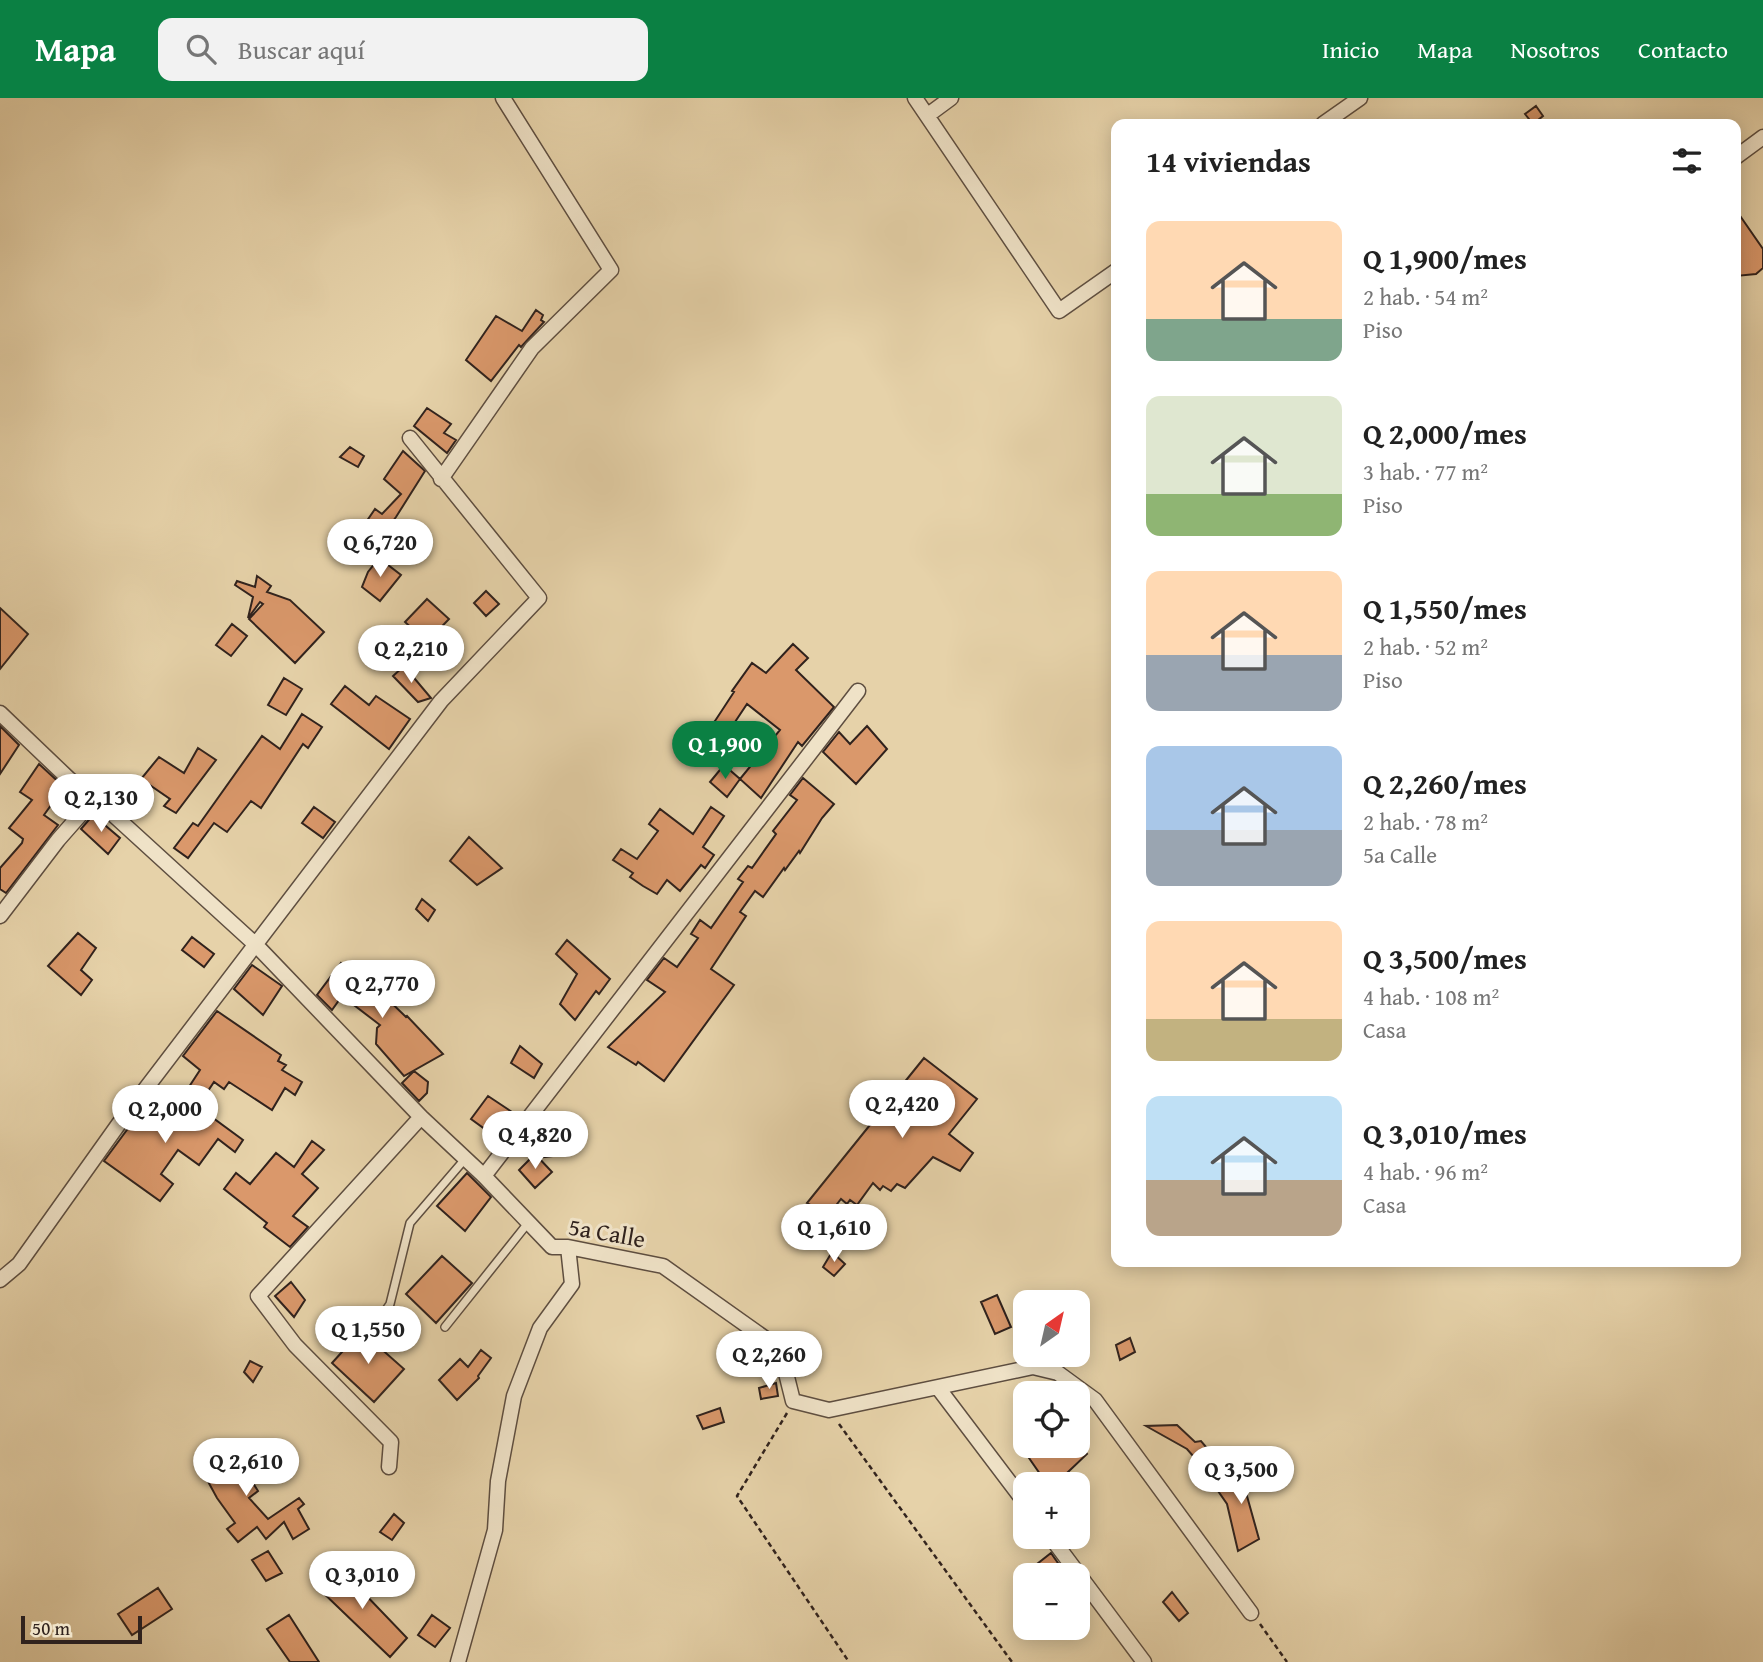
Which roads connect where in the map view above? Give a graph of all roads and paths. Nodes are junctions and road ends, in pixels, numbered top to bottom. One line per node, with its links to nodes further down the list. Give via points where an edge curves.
1 (503, 98): 11 (street, via 611,270 532,348)
2 (915, 98): 5 (street)
3 (951, 98): 5 (street)
4 (1360, 98): 6 (street)
5 (928, 115): 9 (street, via 1059,311)
6 (1330, 119)
7 (1763, 137): 8 (street)
8 (1741, 153)
9 (1111, 275)
10 (410, 438): 11 (street)
11 (441, 479): 16 (street, via 539,598 441,701)
12 (858, 691): 19 (street)
13 (0, 713): 14 (street, 5a Calle)
14 (95, 798): 15 (street); 16 (street, 5a Calle)
15 (0, 916)
16 (256, 945): 17 (street, 5a Calle); 22 (street, via 19,1264)
17 (421, 1117): 18 (street, 5a Calle); 28 (street, via 258,1296 295,1345 391,1442)
18 (466, 1158): 19 (street, 5a Calle); 24 (lane, via 410,1223 390,1304)
19 (484, 1176): 20 (street, 5a Calle)
20 (528, 1223): 21 (street, 5a Calle, via 552,1247); 23 (lane)
21 (568, 1247): 26 (street, 5a Calle, via 663,1266 780,1349); 32 (street, via 572,1284 540,1328 514,1396 498,1481 495,1530)
22 (0, 1280)
23 (445, 1326)
24 (370, 1333)
25 (939, 1389): 27 (street); 29 (street); 31 (street, via 1033,1367 1058,1373 1095,1400)
26 (793, 1401): 27 (street); 33 (path, via 737,1496)
27 (829, 1410): 34 (path)
28 (389, 1467)
29 (1013, 1487)
30 (1060, 1549): 35 (street)
31 (1251, 1613): 36 (path)
32 (458, 1662)
33 (849, 1662)
34 (1012, 1662)
35 (1144, 1662)
36 (1287, 1662)

